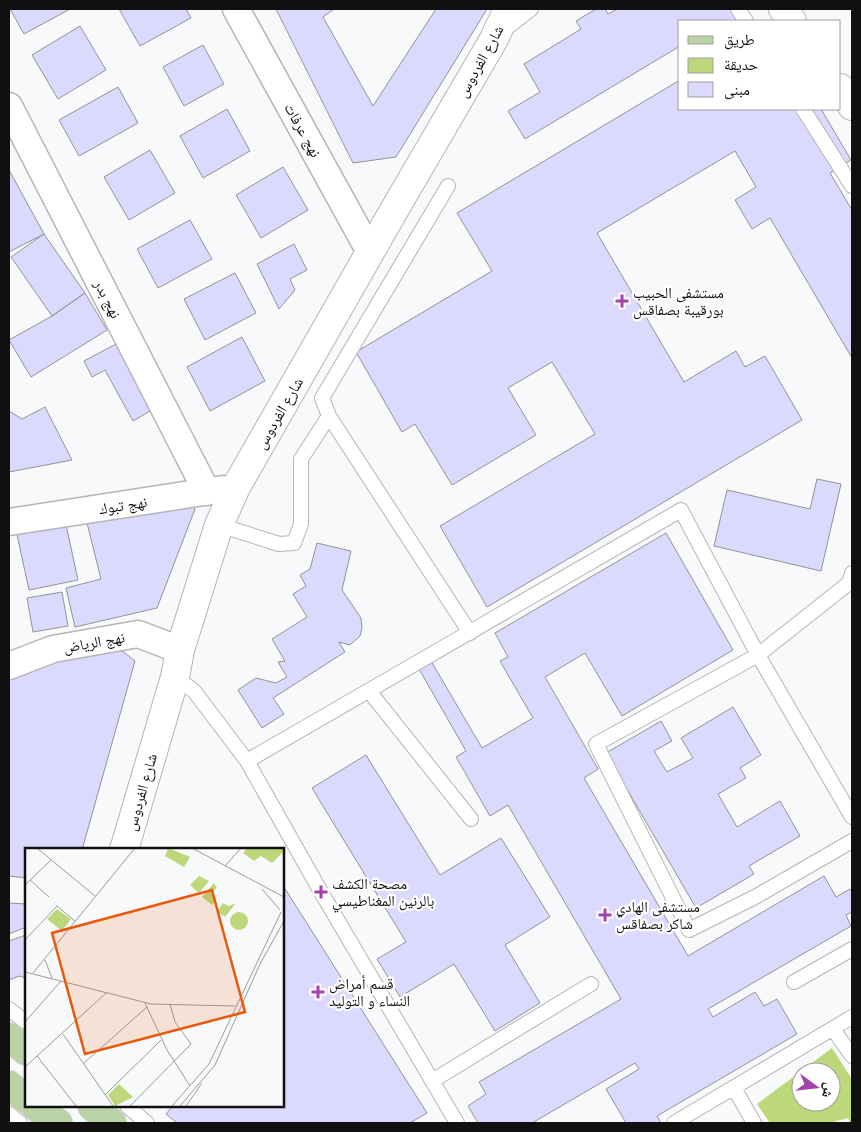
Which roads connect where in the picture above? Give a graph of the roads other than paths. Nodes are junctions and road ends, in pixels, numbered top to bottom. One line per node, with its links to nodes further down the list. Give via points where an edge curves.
1 (236, 9): 15 (street, نهج عرفات)
2 (508, 9): 8 (street, شارع الفردوس)
3 (532, 9): 8 (lane)
4 (738, 9): 6 (lane)
5 (783, 9): 7 (street)
6 (745, 20)
7 (791, 20)
8 (494, 39): 15 (street, شارع الفردوس)
9 (841, 90): 11 (street)
10 (9, 106): 18 (street, نهج بدر)
11 (852, 106)
12 (804, 110): 14 (lane)
13 (448, 186): 16 (lane, via 322,398)
14 (852, 186)
15 (370, 252): 17 (street, شارع الفردوس)
16 (328, 416): 20 (lane, via 302,459 301,524 294,543 279,544); 22 (lane)
17 (236, 487): 18 (street, نهج تبوك); 20 (street, شارع الفردوس)
18 (207, 492): 19 (street, نهج تبوك)
19 (9, 522)
20 (219, 525): 23 (street, شارع الفردوس)
21 (852, 573): 24 (lane, via 849,583)
22 (470, 633): 24 (lane, via 681,510); 27 (lane)
23 (180, 650): 25 (street, نهج الرياض, via 138,634 53,649); 26 (street, شارع الفردوس)
24 (758, 655): 29 (lane); 32 (lane, via 596,744 689,930 755,897)
25 (9, 666)
26 (174, 677): 28 (lane, via 194,691); 33 (street, شارع الفردوس)
27 (369, 691): 28 (lane); 31 (lane)
28 (247, 761): 44 (lane)
29 (847, 794): 30 (lane)
30 (852, 817)
31 (471, 819)
32 (852, 841)
33 (125, 848)
34 (852, 948): 35 (lane)
35 (794, 982)
36 (591, 984): 44 (lane)
37 (9, 1009): 39 (lane)
38 (852, 1017): 40 (lane)
39 (25, 1021)
40 (833, 1029): 43 (lane); 46 (lane)
41 (9, 1037): 42 (main road)
42 (25, 1050)
43 (852, 1056)
44 (432, 1081): 56 (lane)
45 (9, 1086): 47 (main road)
46 (734, 1088): 57 (lane); 58 (lane)
47 (25, 1098)
48 (36, 1107): 53 (main road)
49 (93, 1107): 54 (main road)
50 (128, 1107): 55 (lane)
51 (9, 1114): 52 (lane)
52 (20, 1123)
53 (58, 1123)
54 (112, 1123)
55 (147, 1123)
56 (457, 1123)
57 (674, 1123)
58 (754, 1123)

